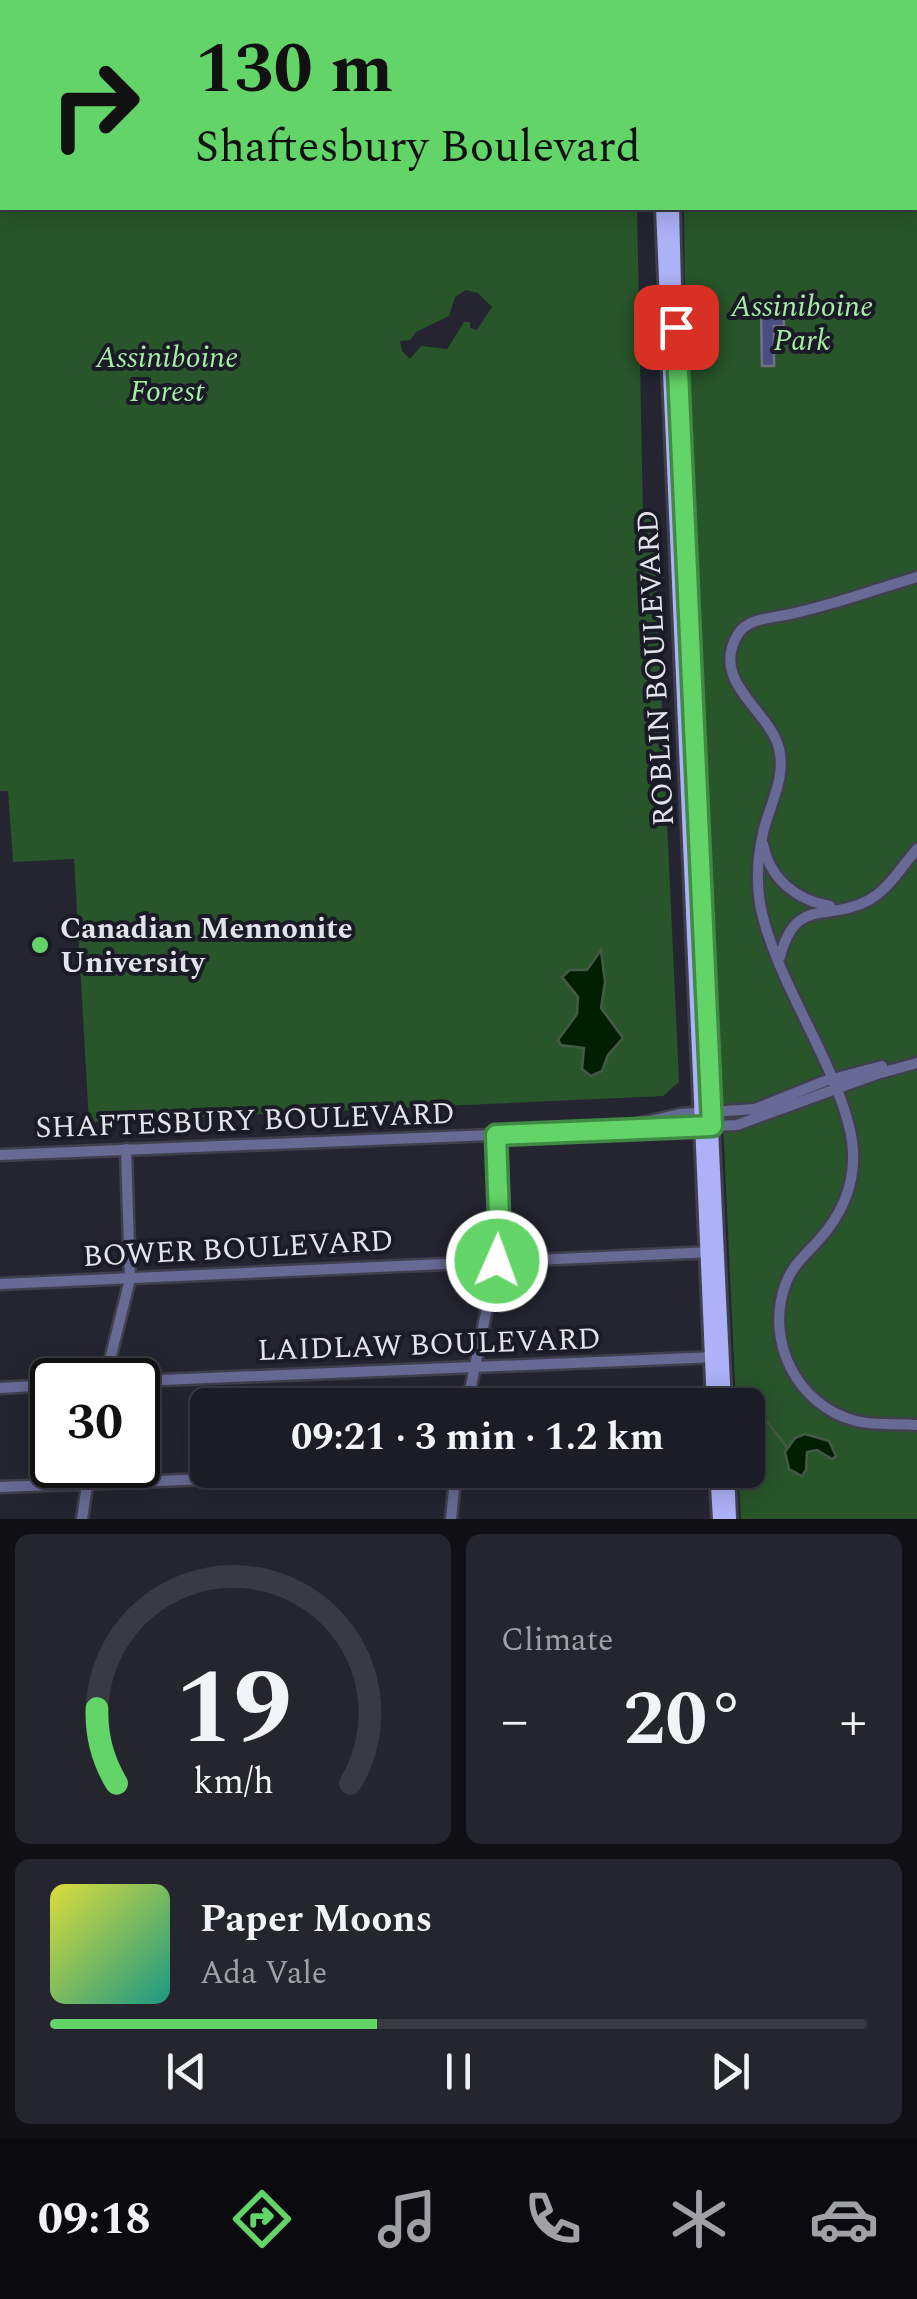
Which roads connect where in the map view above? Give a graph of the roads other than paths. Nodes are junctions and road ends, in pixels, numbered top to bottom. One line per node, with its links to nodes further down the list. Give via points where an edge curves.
1 (662, 210): 10 (main road, ROBLIN BOULEVARD)
2 (673, 210): 10 (main road, ROBLIN BOULEVARD)
3 (917, 577): 4 (street, via 740,631 733,651 736,682 772,734 781,760)
4 (762, 838): 6 (street, via 768,862 786,887); 7 (street, via 761,907)
5 (917, 849): 6 (street, via 880,892)
6 (838, 909): 7 (street, via 796,922)
7 (780, 958): 9 (street)
8 (917, 1064): 9 (street, SHAFTESBURY BOULEVARD)
9 (833, 1084): 10 (street, SHAFTESBURY BOULEVARD, via 756,1120); 27 (street, via 852,1136 852,1178 837,1218 785,1284 782,1346 797,1381 834,1411 858,1422)
10 (706, 1120): 11 (street, SHAFTESBURY BOULEVARD); 14 (main road)
11 (496, 1135): 12 (street, SHAFTESBURY BOULEVARD); 15 (street)
12 (126, 1149): 13 (street, SHAFTESBURY BOULEVARD); 16 (street)
13 (0, 1154)
14 (712, 1252): 15 (street, BOWER BOULEVARD); 18 (main road)
15 (497, 1261): 16 (street, BOWER BOULEVARD); 20 (street)
16 (130, 1279): 17 (street, BOWER BOULEVARD); 19 (street)
17 (0, 1284)
18 (717, 1357): 20 (street, LAIDLAW BOULEVARD); 25 (main road); 26 (main road)
19 (110, 1358)
20 (472, 1367): 21 (street, LAIDLAW BOULEVARD); 24 (street)
21 (160, 1380)
22 (30, 1387): 23 (street)
23 (0, 1388)
24 (469, 1388)
25 (714, 1388)
26 (722, 1388)
27 (917, 1425)
28 (190, 1481): 29 (street)
29 (160, 1483)
30 (0, 1487): 31 (street)
31 (30, 1487)
32 (86, 1488): 36 (street)
33 (454, 1488): 37 (street)
34 (717, 1488): 38 (main road)
35 (729, 1488): 39 (main road)
36 (82, 1519)
37 (451, 1519)
38 (719, 1519)
39 (730, 1519)

